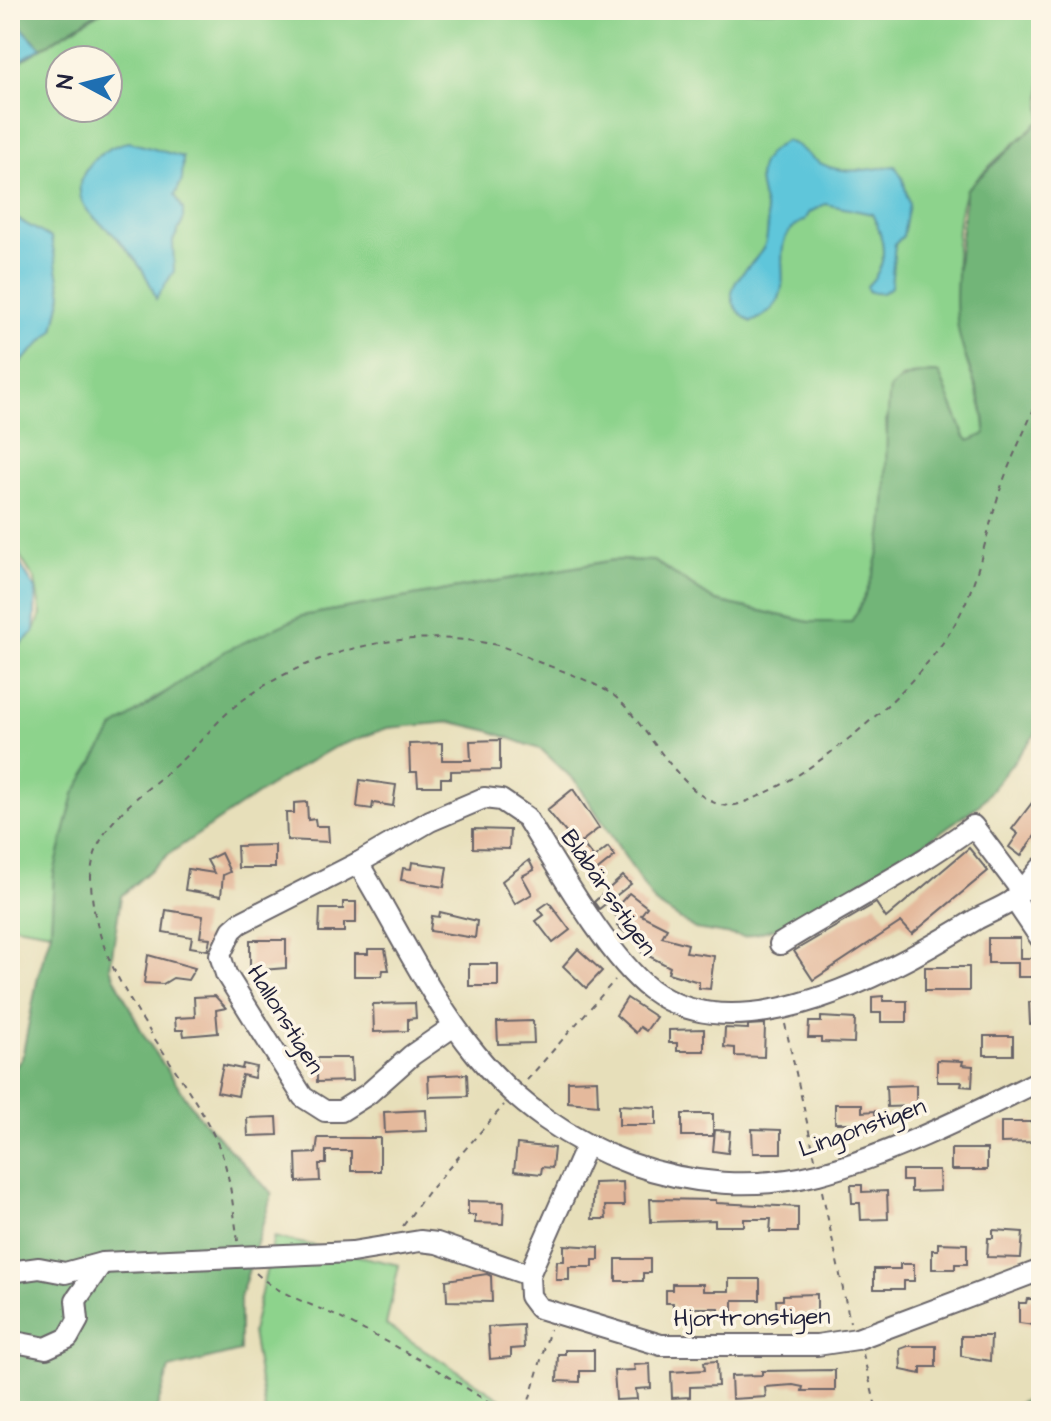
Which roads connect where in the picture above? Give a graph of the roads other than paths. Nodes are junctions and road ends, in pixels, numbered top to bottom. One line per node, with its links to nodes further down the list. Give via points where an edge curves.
1 (358, 863): 3 (street, Blåbärsstigen, via 430,821 484,798 501,800 526,817 628,969 651,990 711,1013 746,1013 808,1001 938,943); 6 (street, Lingonstigen); 6 (street, Hallonstigen, via 240,923 220,955 226,974 303,1097 325,1111 341,1111 368,1094)
2 (1041, 868): 3 (street, Blåbärsstigen)
3 (1018, 895): 4 (street); 5 (street, via 973,826 928,860)
4 (1041, 939)
5 (780, 944)
6 (454, 1026): 8 (street, Lingonstigen, via 506,1088)
7 (1038, 1089): 8 (street, Lingonstigen, via 865,1158 785,1181 712,1181 667,1174)
8 (586, 1146): 12 (street)
9 (102, 1263): 11 (street, via 65,1273 39,1268); 12 (street, via 352,1252 420,1241); 13 (street, via 76,1300 78,1320 68,1338 46,1348)
10 (1041, 1270): 12 (street, Hjortronstigen, via 857,1339 817,1345 675,1347 539,1308 530,1296)
11 (10, 1272)
12 (529, 1275)
13 (10, 1341)

